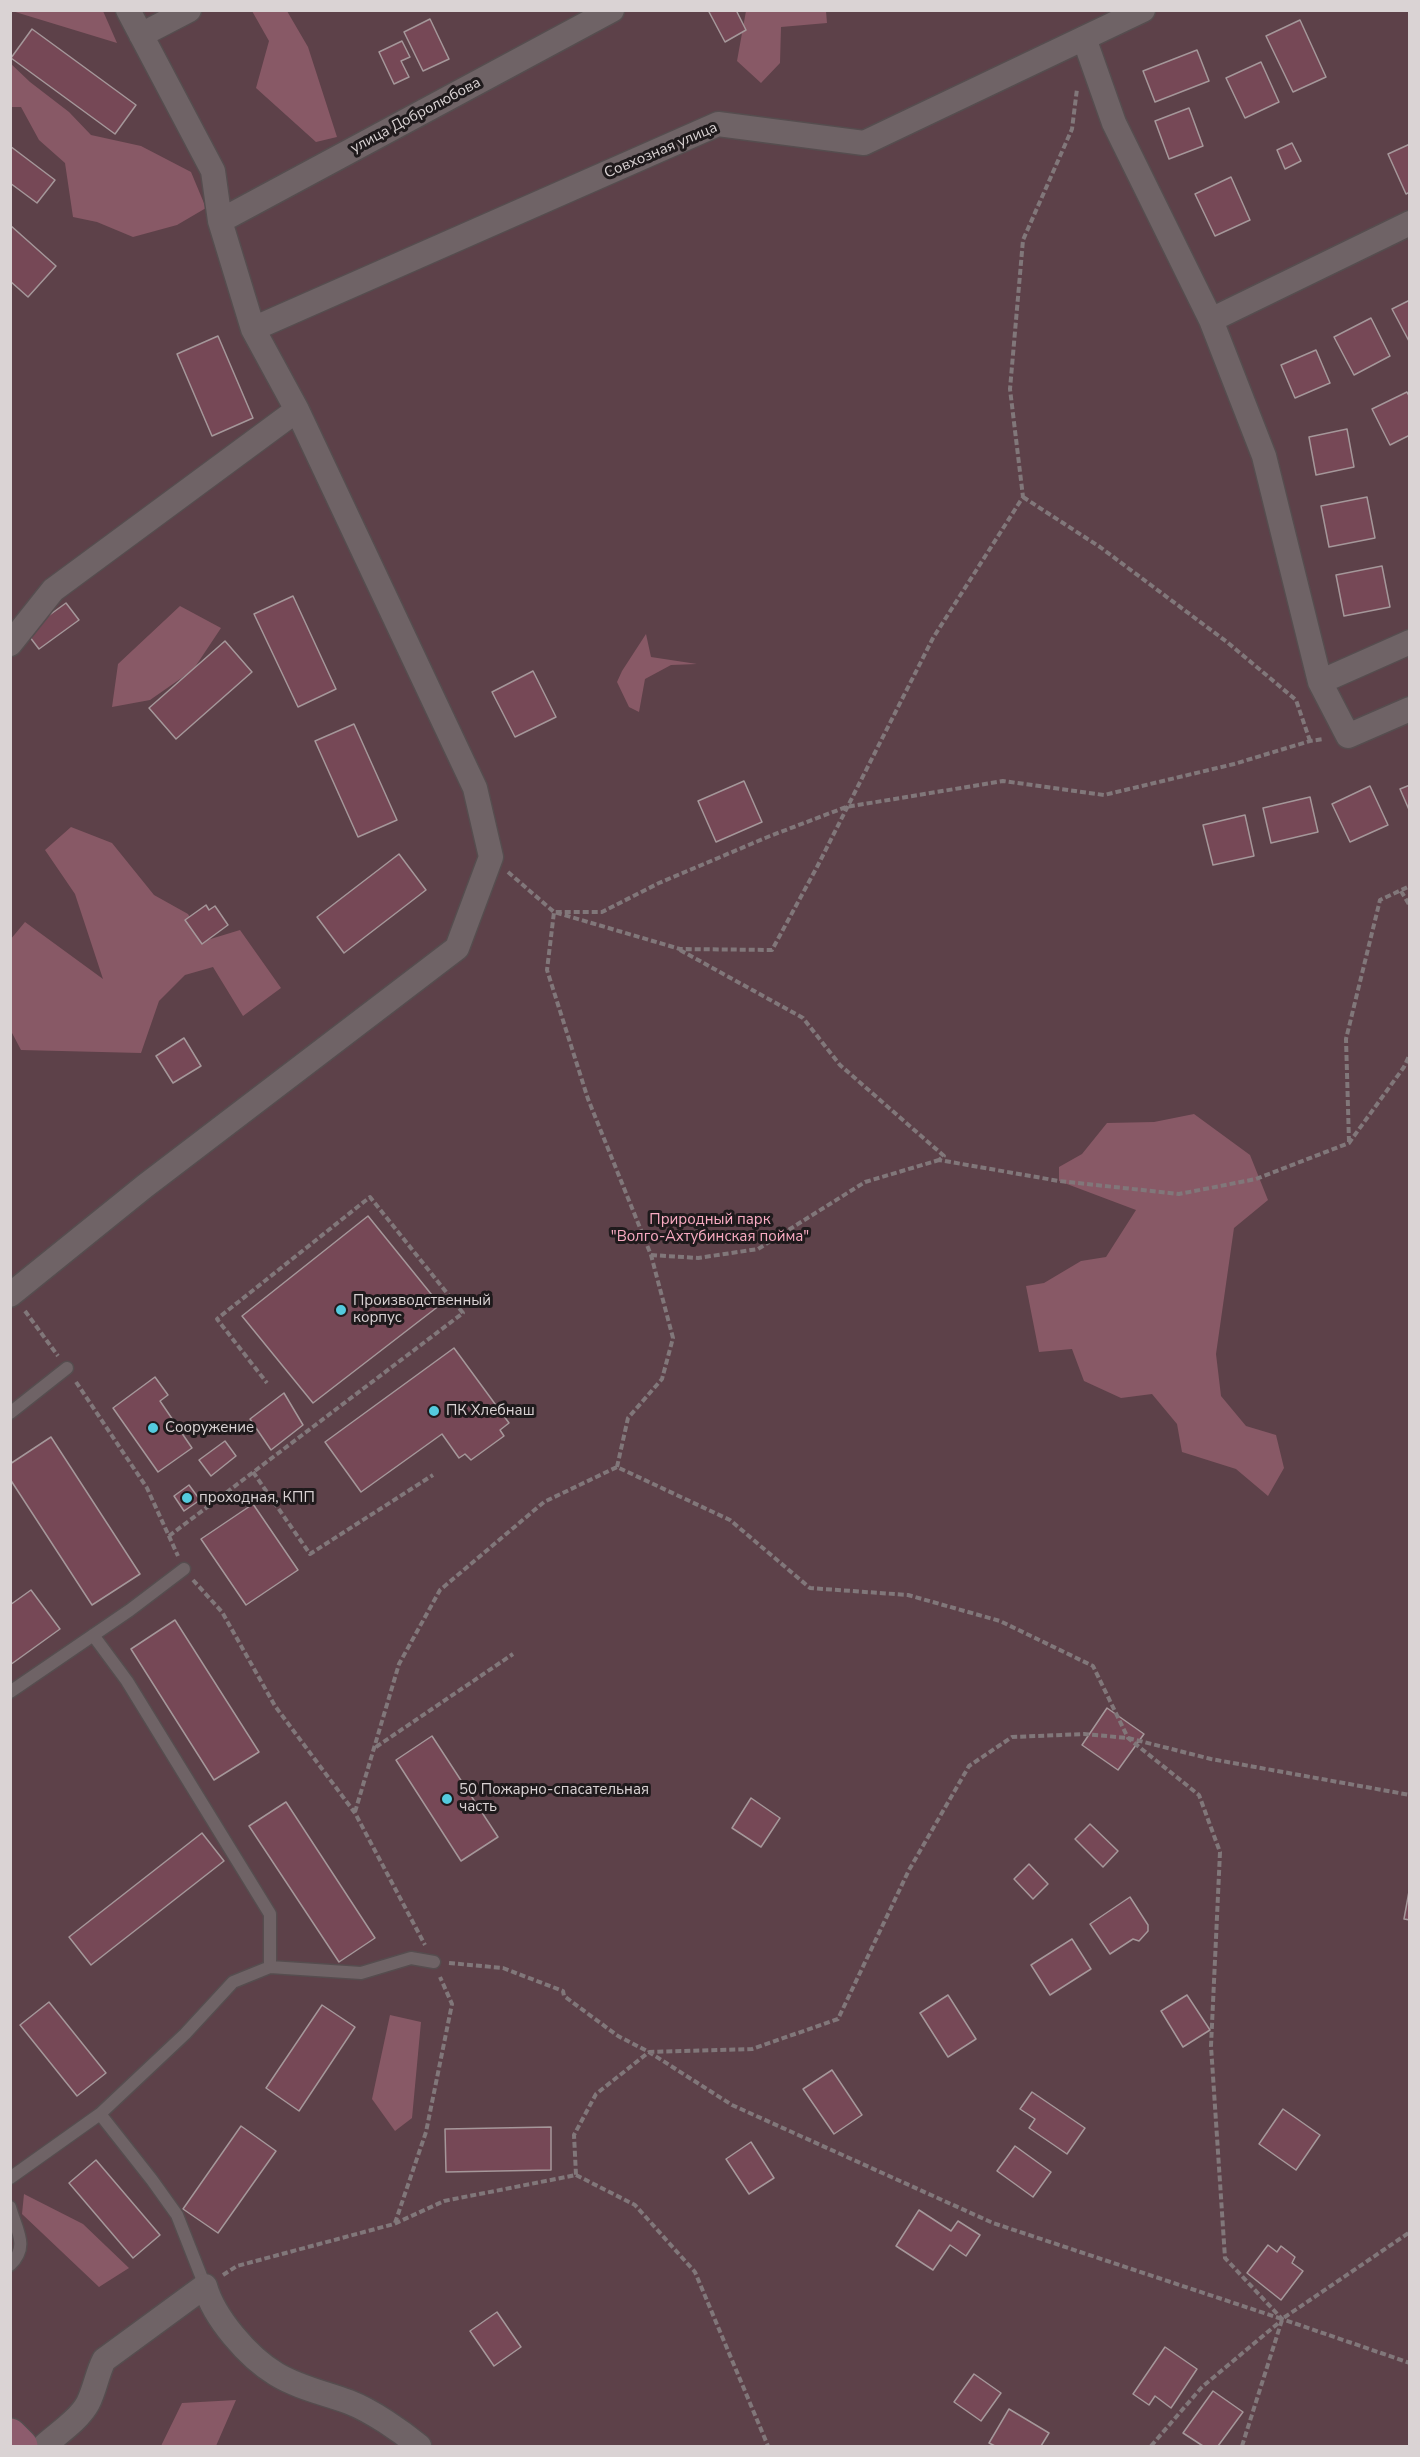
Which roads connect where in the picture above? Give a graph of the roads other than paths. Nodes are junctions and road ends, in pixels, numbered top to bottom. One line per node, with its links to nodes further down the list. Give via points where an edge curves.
1 (128, 10): 5 (street)
2 (189, 10): 5 (street)
3 (612, 10): 7 (street, улица Добролюбова)
4 (1143, 10): 6 (street, Совхозная улица)
5 (141, 35): 7 (street, via 213,171)
6 (1084, 38): 9 (street, via 1114,123); 10 (street, Совхозная улица, via 864,143 718,124)
7 (220, 220): 10 (street)
8 (1410, 223): 9 (street)
9 (1211, 320): 14 (street, via 1264,456)
10 (253, 329): 11 (street)
11 (297, 410): 13 (street, via 53,590); 16 (street, via 475,788 491,857 457,948 145,1186)
12 (1410, 642): 14 (street)
13 (10, 644)
14 (1320, 682): 15 (street, via 1347,736)
15 (1410, 709)
16 (11, 1294)
17 (67, 1368): 18 (lane)
18 (10, 1413)
19 (184, 1569): 20 (lane)
20 (93, 1635): 21 (lane); 23 (lane, via 127,1681 270,1914)
21 (10, 1692)
22 (434, 1962): 23 (lane, via 411,1958 361,1973)
23 (270, 1967): 24 (lane, via 233,1982 185,2034)
24 (100, 2114): 25 (lane); 28 (lane, via 177,2215)
25 (10, 2178)
26 (10, 2208): 27 (lane, via 22,2244 20,2254)
27 (10, 2265)
28 (205, 2286): 29 (street, via 104,2360 86,2407); 30 (street, via 237,2341 276,2374 351,2403)
29 (44, 2446)
30 (419, 2446)

